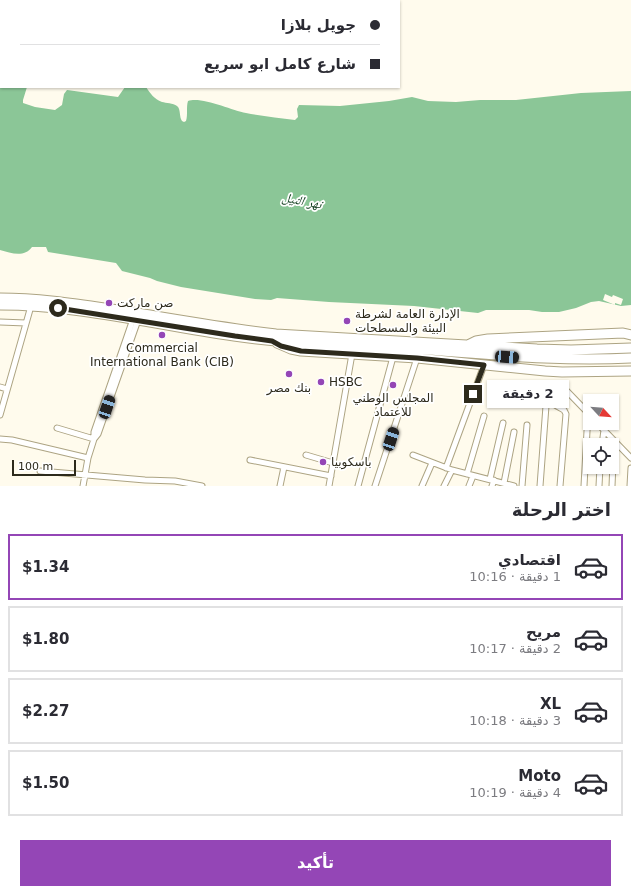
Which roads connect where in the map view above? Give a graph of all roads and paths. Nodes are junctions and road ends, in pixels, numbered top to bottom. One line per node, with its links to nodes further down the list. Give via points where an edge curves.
1 (0, 298): 9 (highway, via 60,301 276,334)
2 (0, 305): 3 (highway)
3 (31, 306): 4 (highway); 6 (street)
4 (135, 320): 8 (highway); 34 (street, via 94,432)
5 (0, 322): 6 (street)
6 (26, 323): 20 (street)
7 (631, 335): 9 (highway, via 623,333 488,339)
8 (272, 341): 11 (highway, via 301,351); 12 (highway)
9 (469, 345): 10 (highway, via 564,350)
10 (631, 348)
11 (352, 354): 13 (highway); 42 (street)
12 (416, 354): 13 (highway); 14 (highway, via 598,360); 15 (highway); 59 (street)
13 (393, 357): 58 (street)
14 (631, 358)
15 (484, 365): 16 (highway, via 562,372); 45 (street)
16 (631, 371)
17 (547, 384): 67 (street, via 548,398 566,414)
18 (561, 385): 22 (street)
19 (0, 387): 20 (street)
20 (7, 389): 23 (street)
21 (546, 406): 66 (street)
22 (583, 408)
23 (0, 415)
24 (484, 416): 50 (street)
25 (502, 424): 52 (street)
26 (527, 425): 65 (street)
27 (57, 428): 34 (street)
28 (588, 430): 68 (street)
29 (604, 430): 31 (street); 32 (street)
30 (514, 432): 53 (street)
31 (603, 438)
32 (611, 438)
33 (0, 439): 38 (street)
34 (94, 439): 38 (street)
35 (619, 446): 39 (street)
36 (306, 455): 42 (street)
37 (413, 455): 41 (street)
38 (88, 458): 49 (street)
39 (631, 458)
40 (250, 460): 43 (street)
41 (432, 462): 45 (street); 60 (street)
42 (333, 463): 51 (street)
43 (284, 467): 51 (street); 56 (street)
44 (631, 468): 71 (street)
45 (449, 469): 50 (street); 61 (street)
46 (40, 471): 49 (street)
47 (600, 474): 69 (street)
48 (613, 474): 70 (street)
49 (85, 475): 54 (street); 55 (street, via 160,480)
50 (470, 475): 52 (street); 62 (street)
51 (331, 476): 57 (street)
52 (492, 480): 53 (street); 63 (street)
53 (504, 483): 64 (street)
54 (83, 486)
55 (201, 486)
56 (280, 486)
57 (329, 486)
58 (358, 486)
59 (375, 486)
60 (422, 486)
61 (444, 486)
62 (469, 486)
63 (492, 486)
64 (514, 486)
65 (522, 486)
66 (540, 486)
67 (560, 486)
68 (584, 486)
69 (599, 486)
70 (612, 486)
71 (630, 486)

